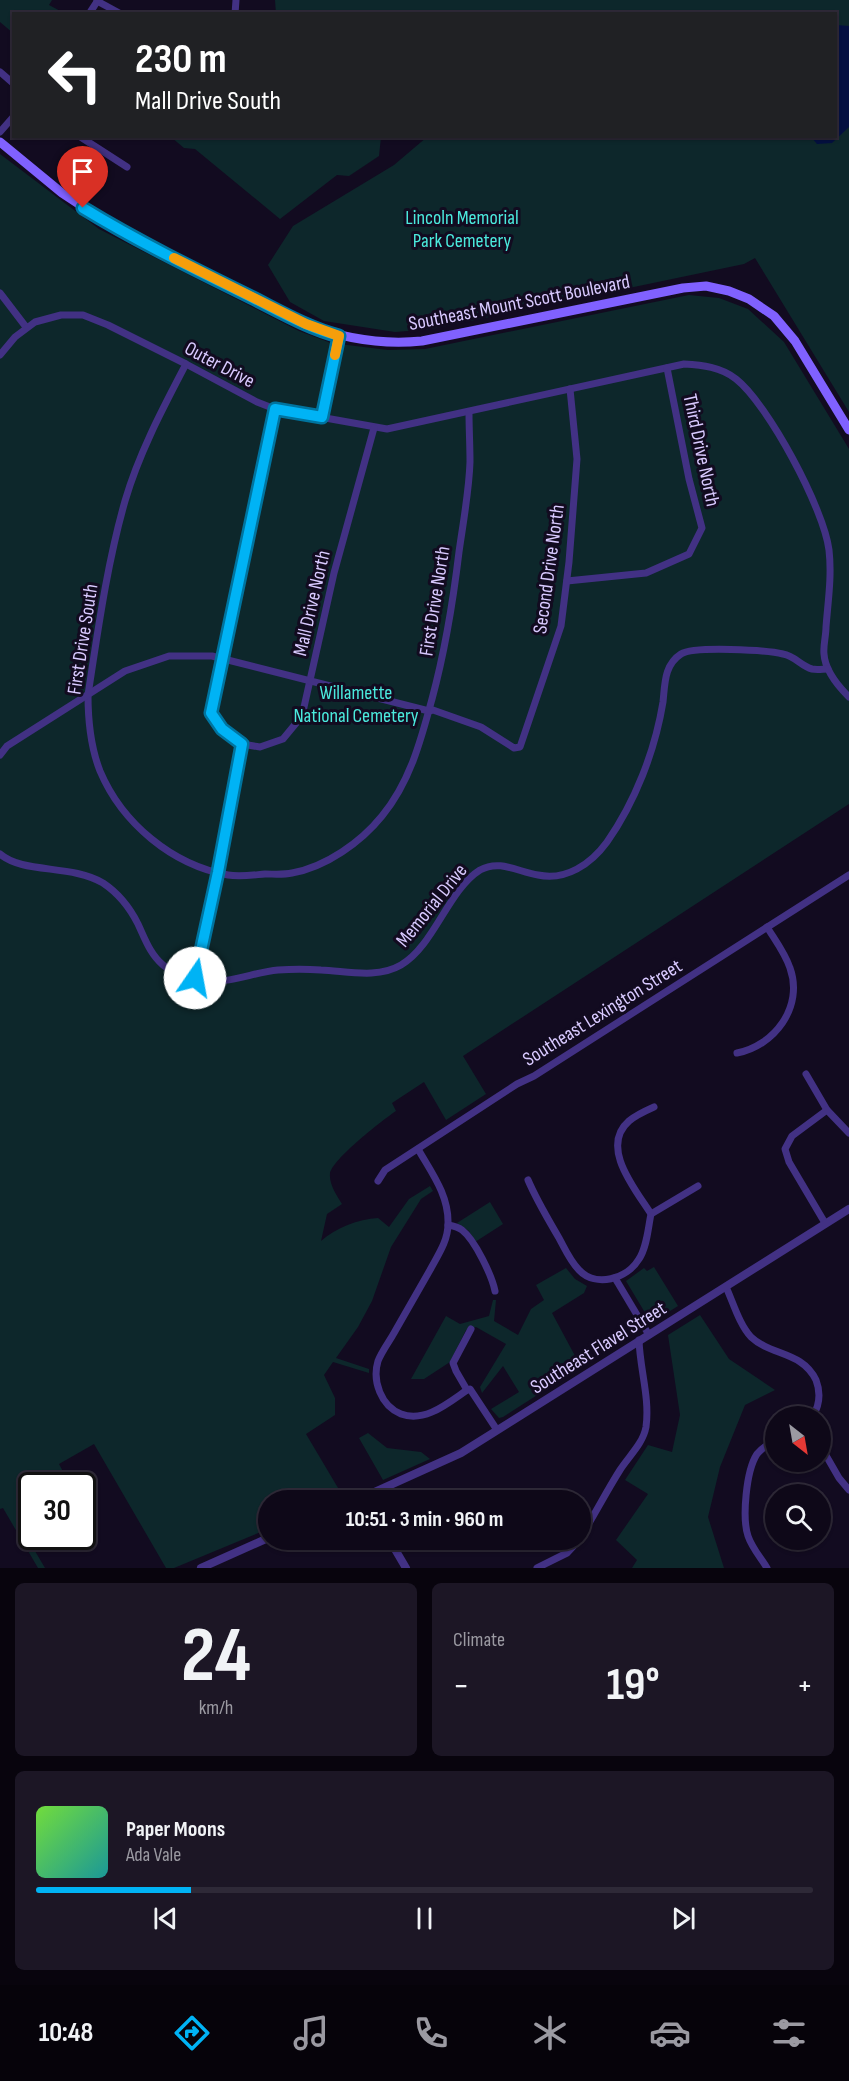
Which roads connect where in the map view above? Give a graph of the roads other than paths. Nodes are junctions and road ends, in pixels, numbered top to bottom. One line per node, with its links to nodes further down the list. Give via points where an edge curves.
1 (98, 1): 2 (street)
2 (117, 12)
3 (0, 72): 4 (street)
4 (12, 82)
5 (12, 118): 6 (street)
6 (0, 132)
7 (82, 138): 9 (street)
8 (0, 142): 12 (main road, Southeast Mount Scott Boulevard, via 62,193 134,238 298,320)
9 (127, 167)
10 (0, 293): 11 (street)
11 (26, 327): 13 (street); 14 (street, Outer Drive, via 50,317 82,315)
12 (339, 336): 19 (street); 21 (main road, Southeast Mount Scott Boulevard, via 388,344 422,341 683,288 720,289 749,298 781,322)
13 (0, 355)
14 (186, 364): 17 (street, Outer Drive); 26 (street, First Drive South, via 156,421 126,500 104,593)
15 (668, 368): 16 (street, Outer Drive); 22 (street, Third Drive North, via 702,528 689,554 646,573); 24 (street, Outer Drive, via 700,365 735,379 757,403 798,469 828,546 830,582 824,655)
16 (570, 389): 18 (street, Outer Drive); 22 (street, Second Drive North, via 577,459)
17 (275, 409): 19 (street, Outer Drive); 23 (street)
18 (469, 412): 20 (street, Outer Drive, via 399,428); 28 (street, First Drive North, via 470,464 453,605)
19 (322, 417): 20 (street, Outer Drive)
20 (374, 428): 25 (street, Mall Drive North, via 334,573)
21 (849, 430)
22 (567, 581): 28 (street, Second Drive North, via 561,626 520,747 514,748 481,728)
23 (221, 658): 25 (street); 26 (street, via 170,656 125,671); 29 (street, via 211,713 222,729)
24 (828, 669): 27 (street); 35 (street, Memorial Drive, via 813,669 793,657 773,652 696,650 680,655 665,677 657,729 639,780 600,851 585,866 564,874 540,876 500,865 481,870 461,890 414,955 396,968 380,973 264,972 222,981)
25 (310, 681): 28 (street); 29 (street, Mall Drive North, via 302,716 283,739 260,747)
26 (88, 694): 30 (street, via 7,746); 32 (street, First Drive South, via 99,769 131,821 163,848)
27 (849, 697)
28 (429, 711): 32 (street, First Drive North, via 402,785 382,816 352,845 320,865 291,874 230,876)
29 (242, 744): 32 (street)
30 (0, 755)
31 (0, 854): 35 (street, Memorial Drive, via 11,862 79,873 102,883 128,907 162,964)
32 (218, 872): 35 (street)
33 (849, 875): 34 (street, Southeast Lexington Street)
34 (767, 927): 36 (street, via 790,969 790,1006 777,1032 758,1046); 41 (street, Southeast Lexington Street)
35 (195, 978)
36 (737, 1053)
37 (806, 1074): 39 (street)
38 (654, 1107): 46 (street, via 627,1122 618,1137 623,1169)
39 (828, 1110): 40 (street); 47 (street, via 792,1136 785,1149)
40 (849, 1133)
41 (418, 1149): 43 (street, Southeast Lexington Street, via 385,1170); 48 (street, via 447,1203)
42 (528, 1180): 49 (street, via 580,1271 597,1280)
43 (378, 1181)
44 (698, 1186): 46 (street)
45 (849, 1209): 47 (street, Southeast Flavel Street)
46 (651, 1214): 49 (street, via 638,1261)
47 (825, 1223): 50 (street, Southeast Flavel Street)
48 (448, 1224): 51 (street, via 467,1234); 55 (street, via 441,1251 379,1359 376,1380 386,1402 402,1414 416,1417 430,1413)
49 (615, 1278): 53 (street)
50 (726, 1287): 53 (street, Southeast Flavel Street); 56 (street, via 751,1336 810,1369 818,1386)
51 (495, 1291)
52 (471, 1329): 55 (street, via 453,1363)
53 (649, 1335): 54 (street, Southeast Flavel Street)
54 (639, 1341): 57 (street, Southeast Flavel Street); 62 (street, via 646,1394 645,1431)
55 (467, 1390): 57 (street, via 474,1393)
56 (818, 1406)
57 (497, 1430): 60 (street, Southeast Flavel Street, via 455,1456)
58 (765, 1447): 69 (street, via 753,1462 746,1514 748,1538)
59 (831, 1464): 61 (street)
60 (381, 1490)
61 (849, 1490)
62 (591, 1520)
63 (258, 1542): 66 (street)
64 (395, 1550): 67 (street)
65 (570, 1550): 68 (street)
66 (201, 1568)
67 (406, 1568)
68 (537, 1568)
69 (767, 1568)

